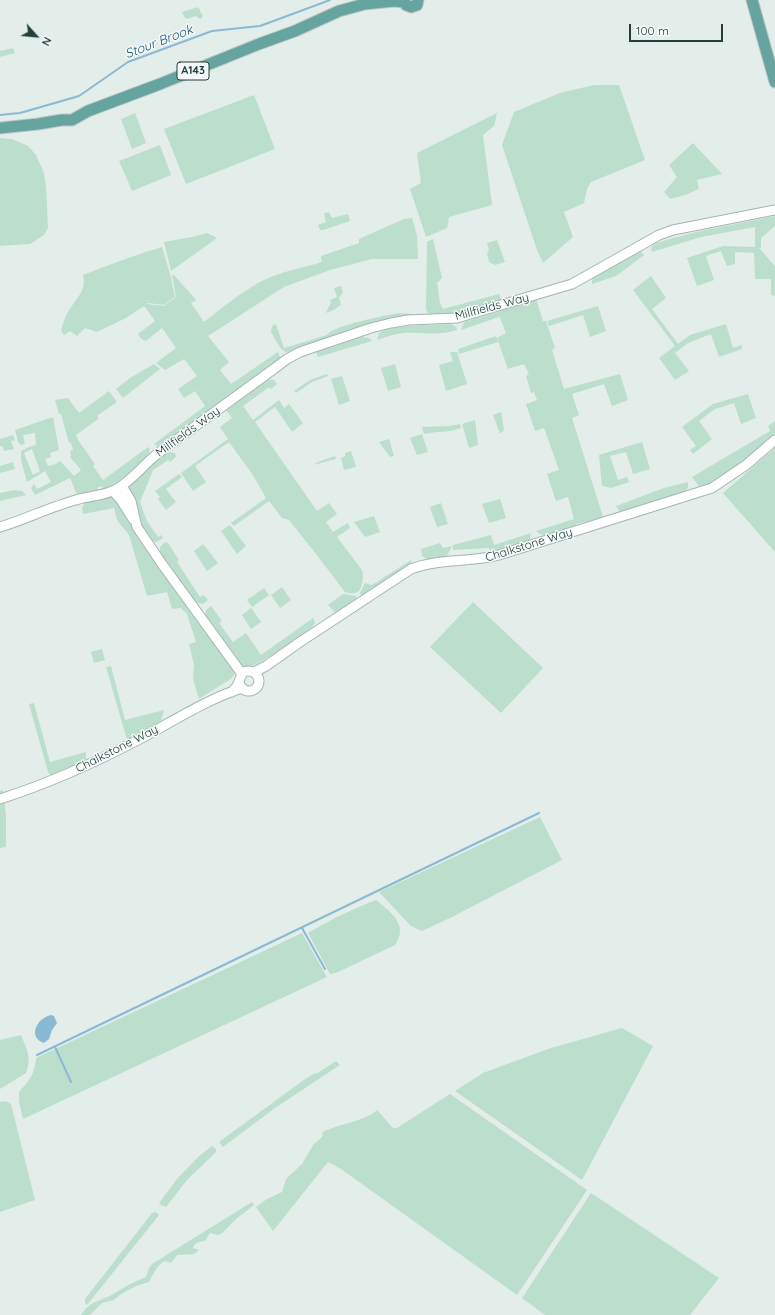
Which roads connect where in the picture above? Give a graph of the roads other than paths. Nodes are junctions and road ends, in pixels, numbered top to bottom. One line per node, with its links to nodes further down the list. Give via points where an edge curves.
1 (418, 0): 3 (main road, A143, via 416,5 411,7)
2 (752, 0): 4 (main road)
3 (404, 1): 5 (main road, A143, via 365,4 339,11 295,31 88,111 72,120)
4 (775, 82)
5 (0, 128)
6 (775, 210): 8 (street, Millfields Way, via 673,230 659,235 572,284 499,306 457,318 390,323 313,347 287,359 147,462)
7 (775, 440): 12 (street, Chalkstone Way, via 738,472 712,488 485,559 422,564 366,598)
8 (122, 486): 9 (street, Millfields Way); 10 (street, via 130,501)
9 (113, 491): 10 (street); 11 (street, Millfields Way, via 76,500)
10 (135, 522): 13 (street)
11 (0, 527)
12 (256, 675): 13 (street, via 246,672); 13 (street, Chalkstone Way, via 259,682 255,690 246,691)
13 (241, 682): 14 (street, Chalkstone Way, via 232,692 133,742 66,774)
14 (0, 799)

